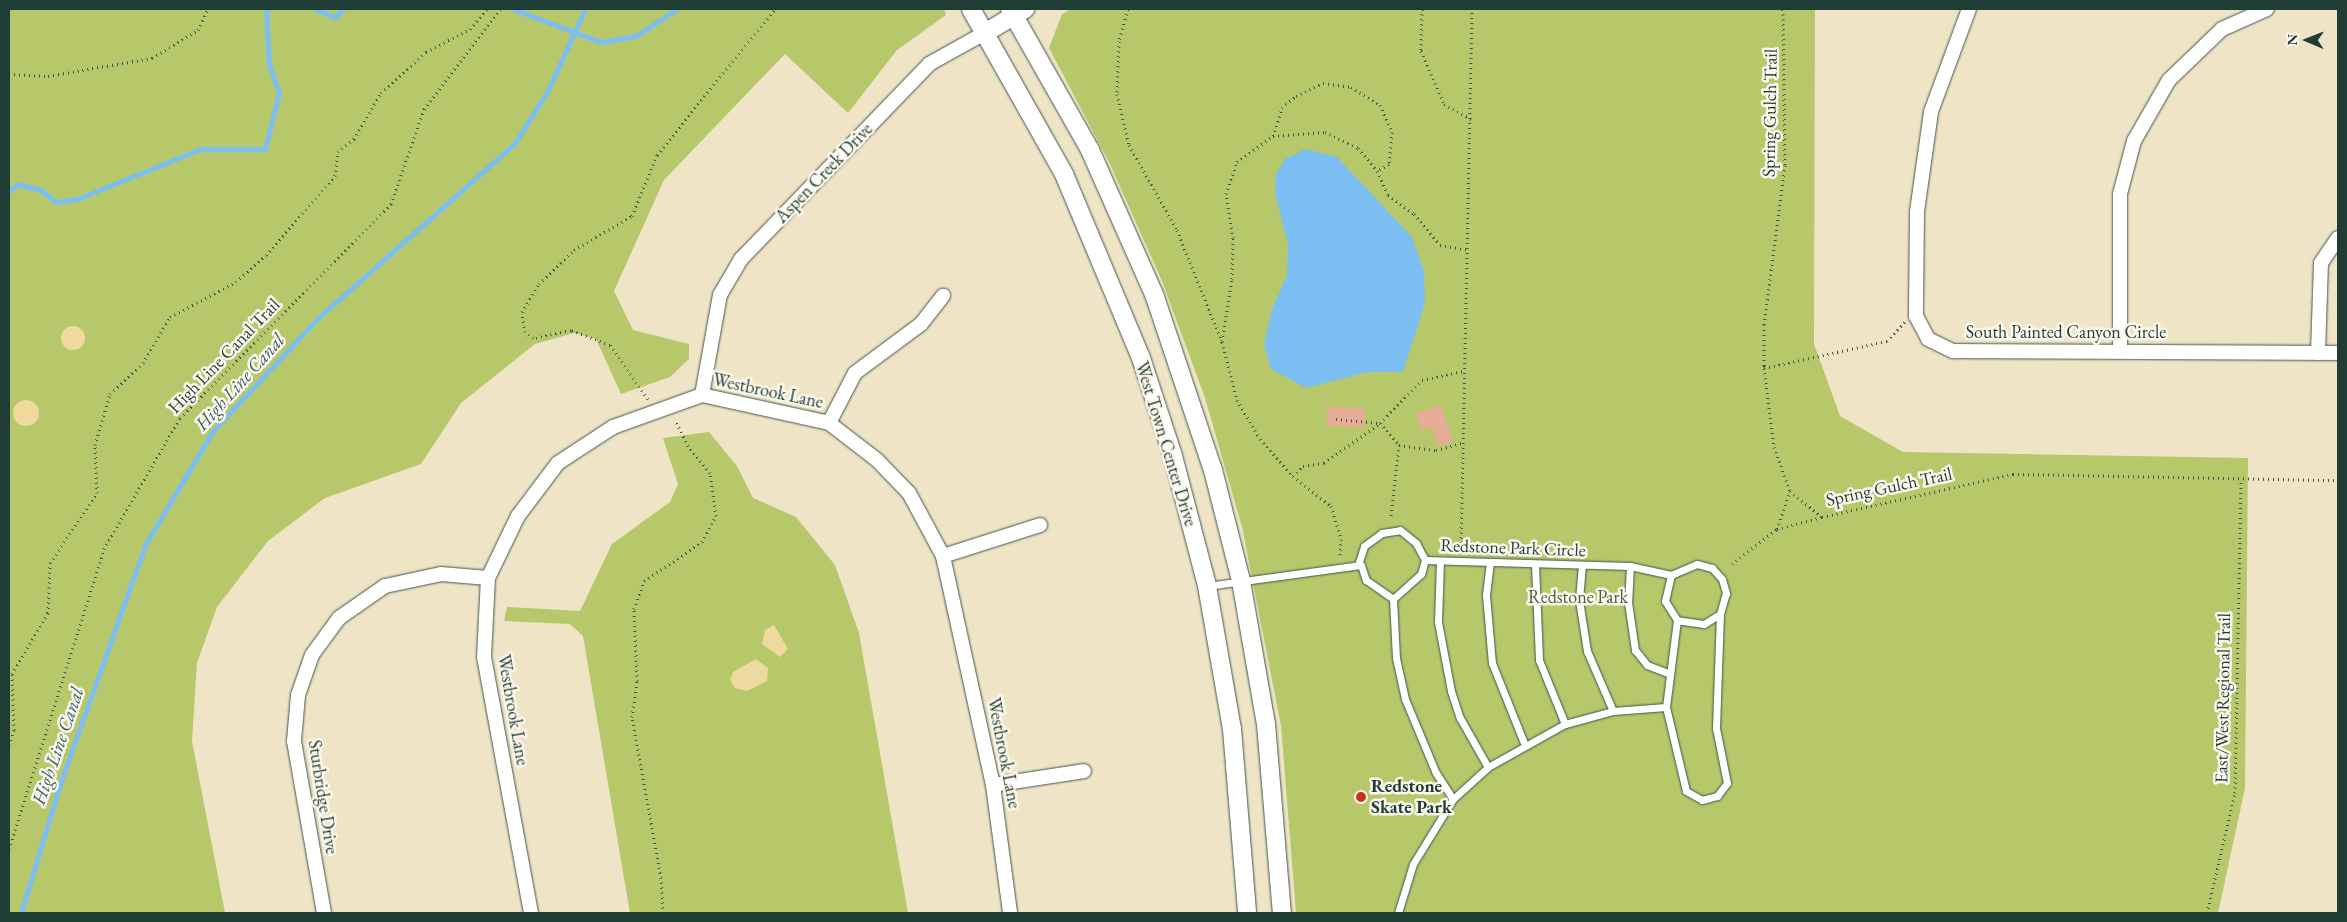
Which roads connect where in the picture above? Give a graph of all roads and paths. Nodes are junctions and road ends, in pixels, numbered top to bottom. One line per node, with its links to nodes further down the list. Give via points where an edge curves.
1 (208, 9): 13 (path, via 198,30 152,58 48,76)
2 (487, 9): 64 (path, via 470,29 426,52 381,93 354,140 338,152 335,176 266,254 236,282 170,317 143,363 110,394 95,445 97,493 50,563 48,613 12,674 14,730)
3 (500, 9): 69 (path, High Line Canal Trail, via 424,109 391,204 180,418 104,549)
4 (971, 9): 12 (street, West Town Center Drive)
5 (1128, 9): 21 (path, via 1119,41 1117,94 1129,145 1177,230)
6 (1422, 9): 14 (path, via 1421,51 1444,104)
7 (1472, 9): 14 (path)
8 (1783, 9): 25 (path, Spring Gulch Trail, via 1785,165 1764,325)
9 (1969, 9): 20 (street, South Painted Canyon Circle, via 1931,112 1917,212)
10 (2266, 9): 22 (street, via 2222,29 2169,80 2134,141 2120,194)
11 (1016, 11): 12 (street, Aspen Creek Drive); 54 (street, West Town Center Drive, via 1090,150 1155,298 1213,470)
12 (985, 33): 27 (street, Aspen Creek Drive, via 929,64 741,259 720,295); 55 (street, West Town Center Drive, via 1064,174 1141,358 1173,456)
13 (9, 74)
14 (1471, 118): 18 (path)
15 (1273, 136): 16 (path, via 1325,132 1358,148); 16 (path, via 1282,108 1296,96 1323,82 1351,87 1380,105 1392,132 1389,164); 21 (path, via 1237,162 1226,194 1233,238 1232,279)
16 (1377, 171): 18 (path, via 1388,195 1414,214 1440,245)
17 (2338, 238): 23 (street, via 2321,263)
18 (1468, 250): 26 (path)
19 (943, 296): 29 (street, via 921,324 855,373)
20 (1916, 316): 22 (street, South Painted Canyon Circle, via 1928,339 1953,351); 25 (path, via 1900,325 1887,341)
21 (1222, 342): 33 (path, via 1237,400 1260,439)
22 (2120, 349): 23 (street, South Painted Canyon Circle)
23 (2318, 352): 24 (street, South Painted Canyon Circle)
24 (2338, 353)
25 (1764, 368): 36 (path, Spring Gulch Trail, via 1774,446)
26 (1463, 370): 30 (path, via 1422,380); 31 (path)
27 (702, 395): 29 (street, Westbrook Lane); 53 (street, Westbrook Lane, via 613,427 558,463 518,516)
28 (1336, 419): 30 (path)
29 (829, 423): 42 (street, Westbrook Lane, via 877,460 909,493)
30 (1380, 423): 32 (path); 33 (path, via 1324,462 1303,466)
31 (1462, 443): 32 (path, via 1436,450); 41 (path)
32 (1399, 445): 37 (path)
33 (1292, 476): 51 (path, via 1331,506 1341,539)
34 (2241, 480): 35 (path, Spring Gulch Trail); 38 (path, Spring Gulch Trail, via 2013,474); 76 (path, East/West Regional Trail, via 2235,793)
35 (2338, 480)
36 (1790, 491): 38 (path, Spring Gulch Trail); 40 (path)
37 (1391, 516)
38 (1822, 517): 40 (path)
39 (1040, 525): 42 (street)
40 (1777, 529): 47 (path)
41 (1461, 548)
42 (943, 556): 67 (street, Westbrook Lane)
43 (1425, 560): 44 (lane, Redstone Park Circle); 48 (lane, Redstone Park Circle, via 1416,543 1400,530 1382,533 1364,546); 56 (lane, via 1421,574)
44 (1440, 561): 45 (lane, Redstone Park Circle); 65 (lane, via 1438,622 1451,691 1460,718)
45 (1490, 562): 46 (lane, Redstone Park Circle); 63 (lane, via 1486,595 1492,663)
46 (1535, 564): 49 (lane, Redstone Park Circle); 62 (lane, via 1539,660)
47 (1732, 564)
48 (1358, 565): 51 (lane); 56 (lane, via 1366,580)
49 (1582, 565): 50 (lane, Redstone Park Circle); 61 (lane, via 1579,600 1587,651)
50 (1630, 566): 52 (lane, Redstone Park Circle); 59 (lane, via 1628,602 1635,650 1647,665)
51 (1340, 568): 54 (lane)
52 (1671, 575): 57 (lane, via 1697,564 1712,568 1726,593); 58 (lane, via 1665,601)
53 (488, 578): 70 (street, Sturbridge Drive, via 441,574 385,586 339,618 312,656 298,695 294,741); 71 (street, Westbrook Lane, via 484,657)
54 (1241, 581): 55 (lane); 74 (street, West Town Center Drive, via 1266,724)
55 (1207, 586): 73 (street, West Town Center Drive, via 1232,729)
56 (1393, 599): 68 (lane, via 1396,658 1405,699 1436,773)
57 (1720, 614): 58 (lane, via 1704,624); 60 (lane, via 1716,728 1728,783 1717,796 1702,800 1686,791)
58 (1677, 620): 59 (lane)
59 (1668, 673): 60 (lane)
60 (1666, 707): 61 (lane)
61 (1613, 711): 62 (lane)
62 (1565, 724): 63 (lane)
63 (1524, 743): 65 (lane)
64 (9, 745)
65 (1488, 767): 68 (lane)
66 (1084, 771): 67 (street)
67 (992, 785): 72 (street, Westbrook Lane)
68 (1453, 799): 75 (lane, via 1413,864)
69 (9, 849)
70 (324, 913)
71 (531, 913)
72 (1010, 913)
73 (1247, 913)
74 (1282, 913)
75 (1398, 913)
76 (2207, 913)

